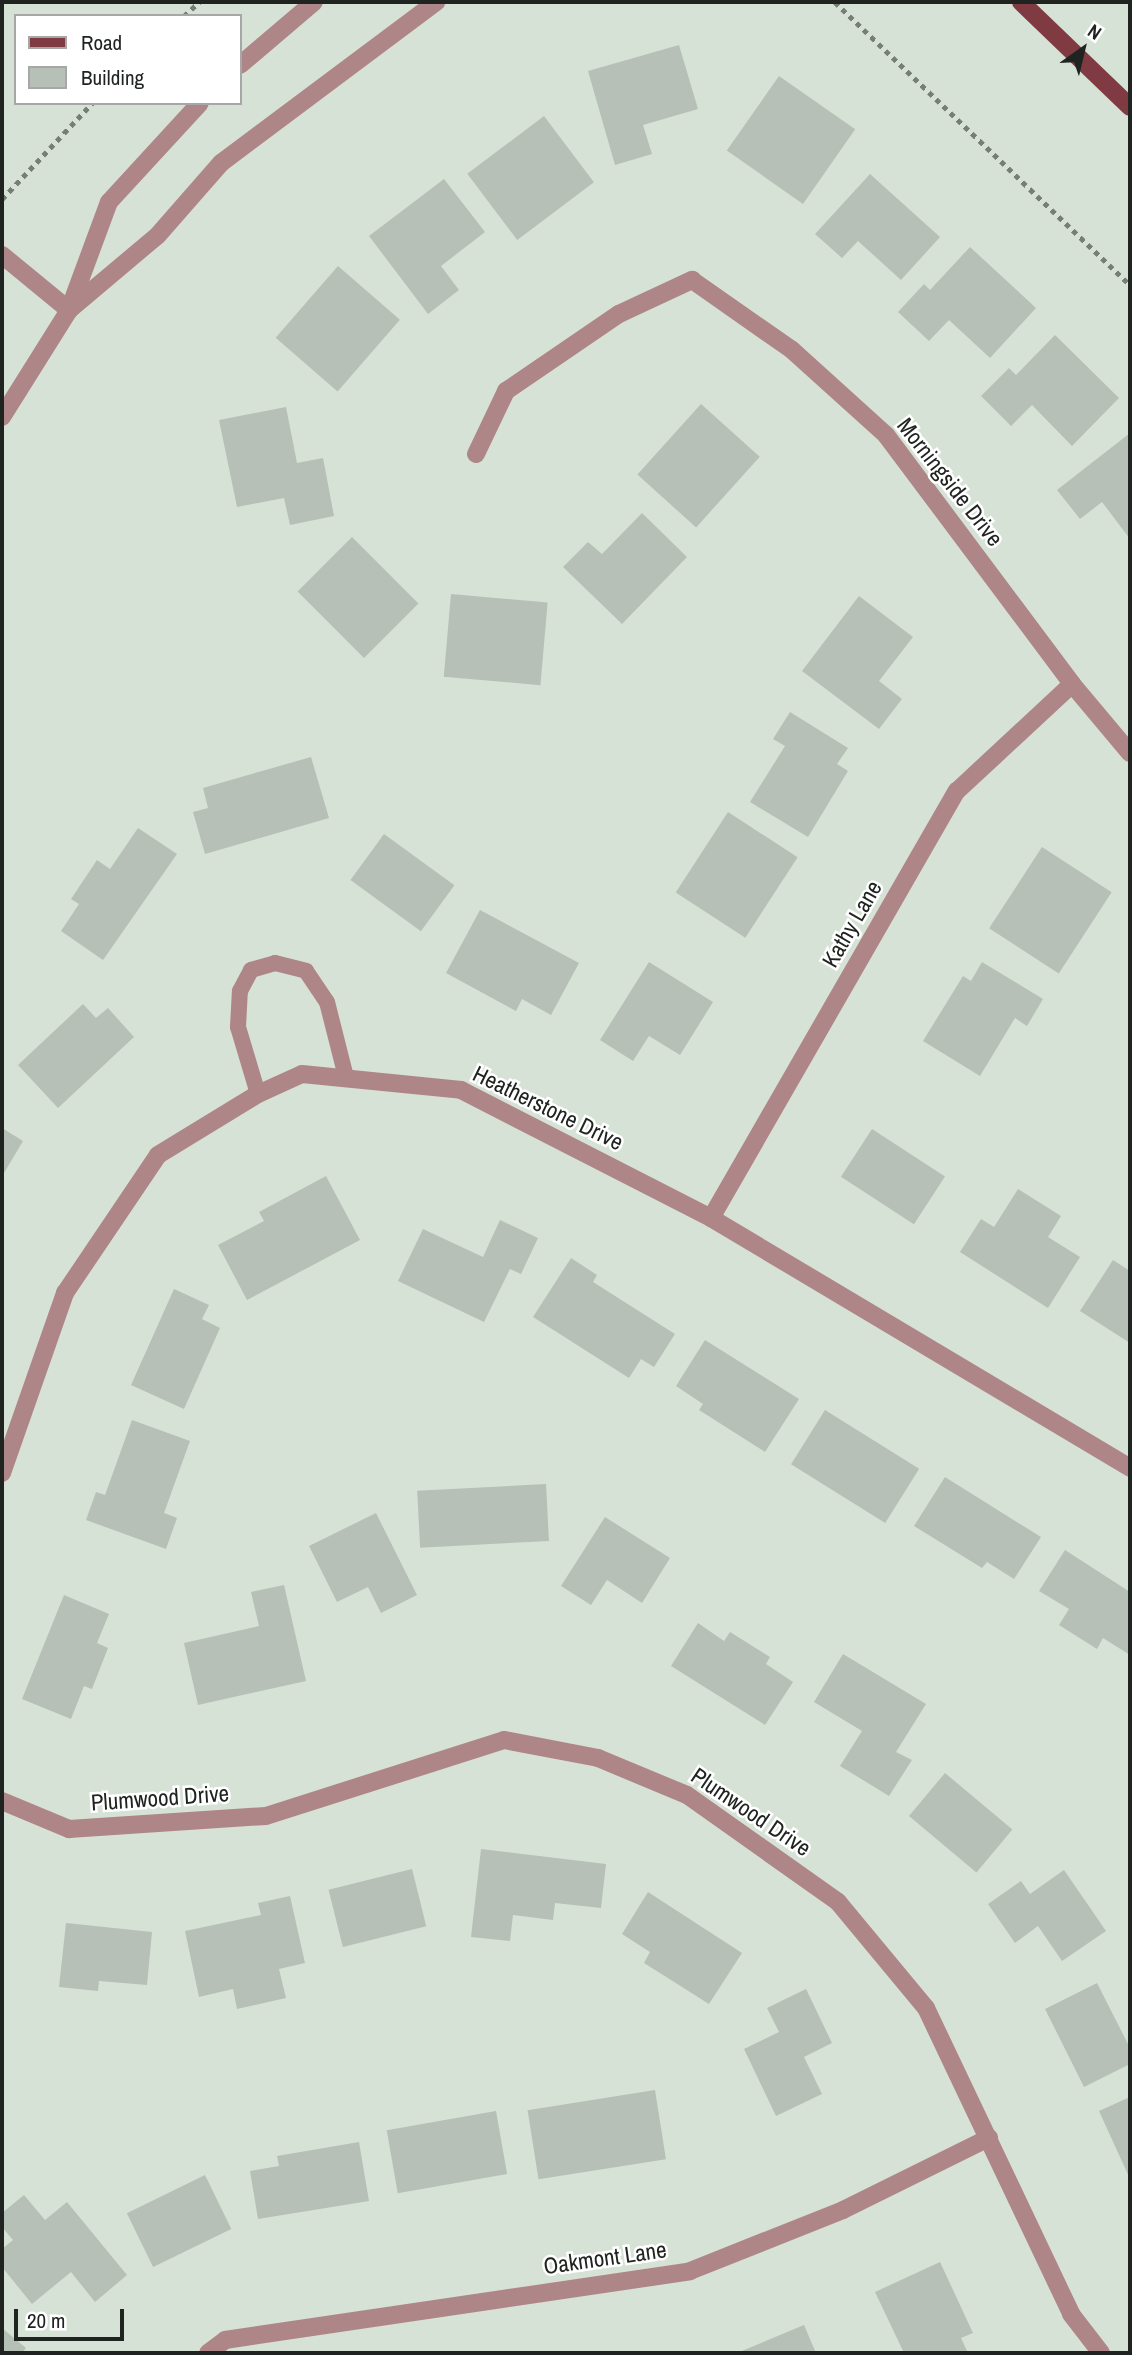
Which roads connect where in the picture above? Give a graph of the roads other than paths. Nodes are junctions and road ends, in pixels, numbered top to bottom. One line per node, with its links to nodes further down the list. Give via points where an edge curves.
1 (314, 2): 4 (street)
2 (436, 2): 8 (street, via 221,163 158,235)
3 (1021, 2): 6 (main road)
4 (242, 63)
5 (198, 105): 8 (street, via 109,202)
6 (1130, 107)
7 (2, 255): 8 (street)
8 (69, 310): 9 (street)
9 (2, 417)
10 (476, 454): 11 (street, Morningside Drive, via 506,391 619,314 692,279 792,350 886,435)
11 (1072, 684): 12 (street, Morningside Drive); 15 (street, Kathy Lane, via 957,791)
12 (1130, 753)
13 (346, 1077): 14 (street, Heatherstone Drive, via 302,1074); 14 (lane, via 327,1002 306,971 275,963 251,970 240,991 238,1027); 15 (street, Heatherstone Drive, via 461,1090)
14 (258, 1094): 17 (street, Heatherstone Drive, via 158,1155 142,1178 65,1293)
15 (711, 1218): 16 (street, Heatherstone Drive)
16 (1130, 1468)
17 (2, 1473)
18 (2, 1801): 19 (street, Plumwood Drive, via 69,1829 266,1816 504,1740 598,1758 687,1795 838,1902 926,2008)
19 (989, 2138): 20 (street, Oakmont Lane, via 843,2210 690,2271 238,2337); 21 (street, Plumwood Drive, via 1071,2314)
20 (208, 2353)
21 (1101, 2353)

